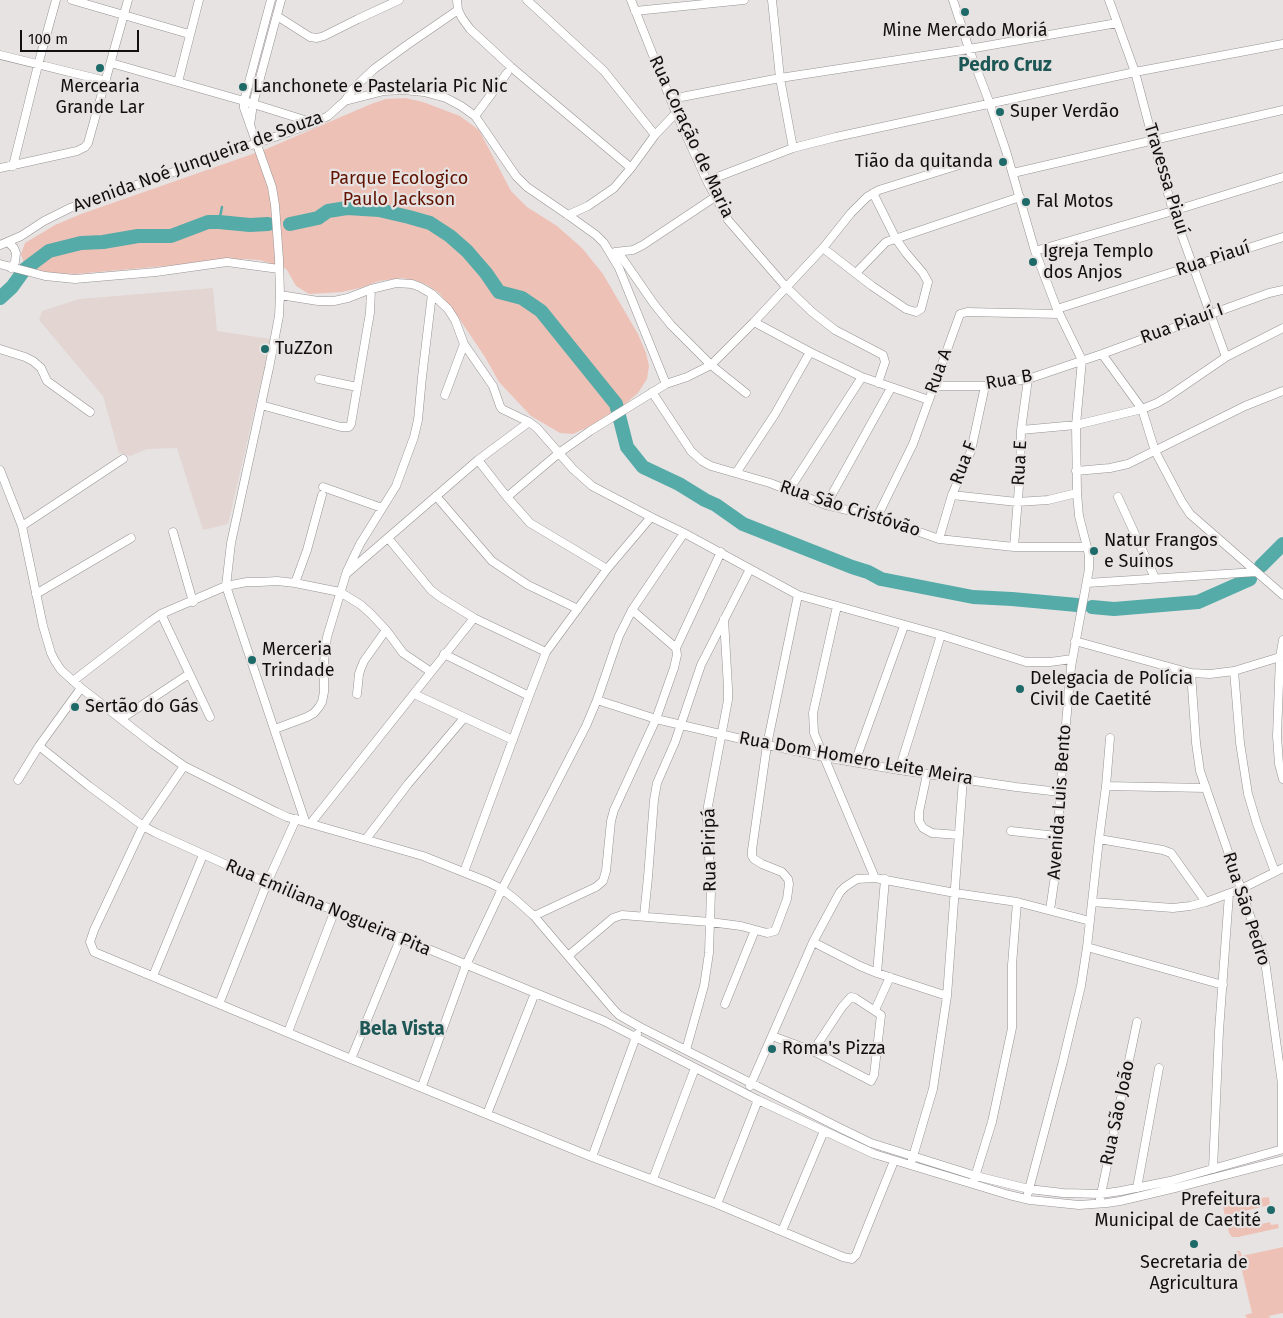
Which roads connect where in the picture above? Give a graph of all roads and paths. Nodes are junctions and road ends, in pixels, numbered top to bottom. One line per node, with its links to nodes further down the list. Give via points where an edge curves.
1 (56, 0): 25 (street)
2 (72, 0): 17 (street)
3 (128, 0): 17 (street)
4 (198, 0): 20 (street)
5 (281, 0): 18 (street)
6 (399, 0): 18 (street, via 317,38 310,37)
7 (457, 0): 15 (street)
8 (527, 0): 41 (street, via 604,70)
9 (631, 0): 16 (street, Rua Coração de Maria)
10 (744, 0): 16 (street)
11 (772, 0): 28 (street)
12 (953, 0): 22 (street)
13 (1109, 0): 19 (street, Travessa Piauí)
14 (270, 4): 18 (street); 32 (street)
15 (458, 10): 33 (street, via 374,69); 48 (street, via 465,24 497,55)
16 (635, 11): 31 (street, Rua Coração de Maria)
17 (124, 14): 20 (street); 24 (street)
18 (277, 14): 34 (street)
19 (1117, 22): 22 (street); 26 (street, Travessa Piauí)
20 (189, 34): 30 (street)
21 (1283, 44): 26 (street)
22 (969, 49): 28 (street); 35 (street)
23 (0, 55): 25 (street)
24 (110, 64): 29 (street); 30 (street)
25 (38, 65): 29 (street); 46 (street)
26 (1135, 72): 35 (street); 42 (street, Travessa Piauí)
27 (507, 73): 38 (street)
28 (780, 78): 31 (street); 44 (street)
29 (106, 81): 46 (street, via 85,147)
30 (178, 82): 32 (street)
31 (671, 99): 37 (street, Rua Coração de Maria)
32 (244, 101): 34 (street); 40 (street)
33 (344, 101): 38 (street, Avenida Noé Junqueira de Souza, via 384,91 424,92 446,98); 39 (street, Avenida Noé Junqueira de Souza, via 328,116)
34 (253, 104): 39 (street); 40 (street)
35 (990, 104): 44 (street); 49 (street)
36 (1283, 110): 42 (street)
37 (676, 113): 41 (street); 51 (street, Rua Coração de Maria)
38 (475, 116): 56 (street, Avenida Noé Junqueira de Souza, via 516,176)
39 (314, 123): 43 (street, Avenida Noé Junqueira de Souza)
40 (250, 125): 43 (street)
41 (656, 135): 48 (street)
42 (1152, 140): 49 (street); 55 (street, Travessa Piauí)
43 (257, 144): 59 (street, Avenida Noé Junqueira de Souza, via 70,208); 66 (street, via 274,196)
44 (793, 148): 51 (street)
45 (972, 161): 52 (street)
46 (13, 166): 47 (street)
47 (0, 168)
48 (631, 168): 56 (street, via 614,188)
49 (1013, 173): 54 (street)
50 (1283, 177): 55 (street)
51 (707, 181): 53 (street, Rua Coração de Maria)
52 (873, 193): 58 (street); 60 (street, via 860,203)
53 (715, 197): 62 (street, via 637,249); 68 (street, Rua Coração de Maria, via 735,230)
54 (1020, 197): 58 (street); 61 (street)
55 (1173, 211): 61 (street); 64 (street, Travessa Piauí)
56 (568, 215): 62 (street, Avenida Noé Junqueira de Souza)
57 (1283, 237): 64 (street, Rua Piauí)
58 (896, 238): 67 (street, via 886,242); 67 (street, via 928,282 921,309 916,312 906,309)
59 (3, 246): 65 (street, via 14,248 16,253 15,262)
60 (823, 248): 67 (street); 68 (street)
61 (1035, 251): 73 (street)
62 (614, 252): 83 (street, via 666,318); 88 (street, Avenida Noé Junqueira de Souza)
63 (0, 257): 65 (street)
64 (1193, 265): 73 (street, Rua Piauí); 74 (street, Travessa Piauí)
65 (5, 266): 66 (street, via 45,276 75,279 227,262)
66 (280, 270): 72 (street)
67 (856, 273)
68 (786, 287): 75 (street); 87 (street, Rua Coração de Maria, via 830,326 883,355 885,362)
69 (371, 289): 71 (street, via 404,282 420,286); 72 (street, via 334,301); 91 (street)
70 (1283, 290): 74 (street, Rua Piauí I)
71 (432, 294): 77 (street, via 451,314); 119 (street, via 418,420 396,486)
72 (280, 295): 98 (street, via 279,316)
73 (1058, 312): 82 (street); 89 (street, Rua A, via 962,313)
74 (1210, 314): 80 (street, Rua Piauí I); 81 (street, Travessa Piauí)
75 (754, 322): 79 (street); 83 (street)
76 (1283, 328): 81 (street)
77 (464, 344): 96 (street); 101 (street, via 493,386 502,409)
78 (0, 349): 100 (street, via 33,361 41,368 47,381)
79 (810, 352): 84 (street); 110 (street)
80 (1102, 354): 82 (street, Rua Piauí I); 99 (street)
81 (1226, 357): 99 (street, via 1169,396)
82 (1082, 360): 86 (street, Rua B); 102 (street, Avenida Luis Bento)
83 (711, 365): 88 (street); 95 (street)
84 (862, 377): 87 (street); 111 (street)
85 (319, 379): 91 (street)
86 (1028, 379): 90 (street, Rua B); 103 (street, Rua E)
87 (878, 383): 92 (street)
88 (666, 384): 93 (street)
89 (934, 386): 90 (street, Rua B); 97 (street, Rua A)
90 (985, 386): 113 (street, Rua F, via 971,451)
91 (358, 388): 98 (street, via 351,424 345,428)
92 (892, 388): 97 (street); 118 (street)
93 (652, 392): 105 (street); 110 (street, Rua São Cristóvão, via 697,457 711,466)
94 (1283, 392): 104 (street, via 1245,406)
95 (746, 393)
96 (445, 395)
97 (929, 400): 121 (street, Rua A, via 908,456)
98 (261, 405): 138 (street, via 231,543)
99 (1142, 409): 102 (street); 104 (street)
100 (90, 412)
101 (529, 422): 105 (street); 107 (street)
102 (1076, 424): 103 (street); 109 (street, Avenida Luis Bento)
103 (1021, 430): 117 (street, Rua E)
104 (1155, 451): 109 (street, via 1118,467); 133 (street, via 1190,514)
105 (559, 453): 115 (street); 120 (street, via 592,486)
106 (123, 459): 122 (street)
107 (478, 460): 114 (street); 115 (street)
108 (0, 470): 122 (street)
109 (1076, 471): 112 (street, Avenida Luis Bento)
110 (736, 473): 111 (street, Rua São Cristóvão)
111 (790, 490): 118 (street, Rua São Cristóvão)
112 (1077, 493): 117 (street, via 1048,500); 129 (street, Avenida Luis Bento)
113 (952, 495): 117 (street); 127 (street, Rua F)
114 (436, 496): 126 (street); 145 (street, via 492,561 528,585)
115 (507, 497): 131 (street, via 530,523)
116 (1118, 497): 135 (street)
117 (1017, 502): 128 (street, Rua E)
118 (826, 505): 121 (street, Rua São Cristóvão)
119 (382, 508): 134 (street); 136 (street, via 323,491)
120 (651, 517): 124 (street); 131 (street)
121 (877, 517): 127 (street, Rua São Cristóvão)
122 (22, 526): 140 (street)
123 (172, 532): 143 (street)
124 (684, 533): 130 (street); 146 (street)
125 (131, 538): 140 (street)
126 (388, 538): 134 (street); 148 (street, via 431,590)
127 (939, 538): 128 (street, Rua São Cristóvão)
128 (1014, 547): 129 (street, Rua São Cristóvão)
129 (1087, 547): 137 (street, Avenida Luis Bento)
130 (721, 552): 132 (street); 155 (street)
131 (607, 569): 145 (street)
132 (750, 569): 141 (street); 149 (street)
133 (1256, 572): 135 (street); 142 (street)
134 (346, 574): 139 (street)
135 (1155, 578): 137 (street)
136 (295, 583): 138 (street, via 247,582); 139 (street)
137 (1087, 583): 154 (street, Avenida Luis Bento)
138 (226, 586): 143 (street); 175 (street)
139 (340, 592): 151 (street, via 361,605); 175 (street, via 327,637 322,702 314,713)
140 (36, 594): 164 (street, via 55,662)
141 (798, 595): 144 (street); 179 (street)
142 (1283, 595)
143 (193, 602): 147 (street)
144 (837, 606): 150 (street); 181 (street, via 813,713 814,733)
145 (578, 609): 156 (street)
146 (632, 610): 155 (street); 169 (street, via 619,636)
147 (161, 614): 163 (street); 164 (street)
148 (474, 618): 156 (street); 157 (street)
149 (724, 619): 174 (street, via 701,665); 176 (street, Rua Piripá, via 728,693)
150 (904, 626): 152 (street); 182 (street)
151 (386, 630): 160 (street, via 406,656); 166 (street, via 364,661)
152 (941, 635): 159 (street, via 1026,662); 184 (street)
153 (1283, 640): 158 (street)
154 (1075, 641): 159 (street, Avenida Luis Bento); 162 (street)
155 (676, 648): 173 (street, via 674,668)
156 (546, 652): 168 (street)
157 (444, 654): 160 (street); 168 (street)
158 (1280, 657): 161 (street); 187 (street, via 1277,752)
159 (1072, 659): 191 (street, Avenida Luis Bento)
160 (431, 672): 167 (street)
161 (1234, 672): 162 (street); 203 (street, via 1248,794)
162 (1191, 673): 190 (street, Rua São Pedro, via 1198,758)
163 (190, 674): 170 (street); 172 (street)
164 (73, 681): 165 (street)
165 (81, 688): 172 (street); 180 (street)
166 (357, 694)
167 (414, 694): 171 (street); 193 (street)
168 (529, 696): 178 (street)
169 (597, 700): 173 (street, Rua Dom Homero Leite Meira); 207 (street)
170 (210, 717)
171 (464, 718): 178 (street); 198 (street)
172 (121, 719): 183 (street)
173 (656, 719): 174 (street, Rua Dom Homero Leite Meira); 216 (street, via 614,810 603,881)
174 (681, 724): 176 (street, Rua Dom Homero Leite Meira); 217 (street, via 655,791)
175 (275, 729): 193 (street)
176 (722, 734): 179 (street, Rua Dom Homero Leite Meira); 219 (street, Rua Piripá, via 707,819)
177 (1110, 738): 189 (street)
178 (513, 740): 202 (street)
179 (767, 745): 181 (street, Rua Dom Homero Leite Meira); 220 (street, via 752,856 757,862 782,872 788,878 789,891 775,931)
180 (39, 746): 188 (street); 194 (street, Rua Emiliana Nogueira Pita)
181 (824, 757): 182 (street, Rua Dom Homero Leite Meira); 204 (street)
182 (855, 762): 184 (street, Rua Dom Homero Leite Meira)
183 (184, 766): 192 (street); 194 (street)
184 (899, 770): 185 (street, Rua Dom Homero Leite Meira)
185 (927, 774): 186 (street, Rua Dom Homero Leite Meira); 196 (street, via 919,821 932,833)
186 (963, 779): 191 (street, Rua Dom Homero Leite Meira); 196 (street)
187 (1283, 779)
188 (18, 780)
189 (1106, 786): 190 (street); 199 (street)
190 (1206, 788): 208 (street, Rua São Pedro)
191 (1060, 792): 197 (street, Avenida Luis Bento)
192 (296, 819): 193 (street); 206 (street)
193 (308, 822): 198 (street)
194 (143, 826): 200 (street, Rua Emiliana Nogueira Pita); 227 (street, via 90,942 94,952)
195 (1011, 831): 197 (street)
196 (959, 835): 209 (street)
197 (1057, 836): 215 (street, Avenida Luis Bento)
198 (366, 839): 202 (street)
199 (1099, 839): 212 (street); 213 (street, via 1171,852)
200 (203, 855): 206 (street, Rua Emiliana Nogueira Pita); 227 (street)
201 (1283, 868): 203 (street)
202 (464, 872): 207 (street)
203 (1275, 872): 208 (street)
204 (875, 878): 205 (street); 222 (street, via 857,879 845,887)
205 (885, 879): 209 (street); 226 (street)
206 (267, 883): 214 (street, Rua Emiliana Nogueira Pita); 232 (street)
207 (502, 889): 216 (street); 225 (street)
208 (1242, 890): 210 (street); 252 (street, Rua São Pedro, via 1266,968 1282,1084)
209 (955, 893): 211 (street); 231 (street)
210 (1229, 894): 213 (street); 229 (street)
211 (1017, 902): 215 (street); 259 (street, via 1012,1028 992,1122)
212 (1092, 902): 213 (street, via 1173,908); 218 (street)
213 (1206, 902)
214 (335, 910): 221 (street, Rua Emiliana Nogueira Pita); 238 (street)
215 (1050, 910): 218 (street)
216 (534, 916): 224 (street)
217 (644, 916): 219 (street); 224 (street, via 613,918)
218 (1090, 921): 223 (street)
219 (710, 922): 220 (street); 241 (street, Rua Piripá, via 706,975)
220 (755, 930): 233 (street)
221 (401, 937): 225 (street, Rua Emiliana Nogueira Pita); 243 (street)
222 (813, 942): 226 (street); 239 (street)
223 (1087, 947): 229 (street); 264 (street, via 1078,1000)
224 (568, 956): 234 (street)
225 (466, 965): 230 (street, Rua Emiliana Nogueira Pita); 247 (street)
226 (877, 973): 228 (street)
227 (153, 976): 232 (street)
228 (890, 977): 231 (street); 235 (street)
229 (1223, 985): 258 (street)
230 (535, 992): 240 (street, Rua Emiliana Nogueira Pita); 250 (street)
231 (947, 996): 254 (street, via 933,1089)
232 (219, 1004): 238 (street)
233 (725, 1004)
234 (614, 1010): 237 (street); 240 (street)
235 (875, 1010): 242 (street, via 851,997); 242 (street, via 881,1014 882,1020 872,1080)
236 (1137, 1022): 265 (street, Rua São João)
237 (640, 1027): 240 (street); 241 (street)
238 (288, 1032): 243 (street)
239 (772, 1036): 242 (street); 246 (street)
240 (636, 1037): 244 (street, Rua Emiliana Nogueira Pita); 253 (street)
241 (686, 1050): 246 (street)
242 (813, 1051)
243 (351, 1059): 247 (street)
244 (695, 1068): 248 (street, Rua Emiliana Nogueira Pita); 260 (street)
245 (1159, 1068): 263 (street)
246 (751, 1083): 248 (street); 254 (street, via 872,1143)
247 (422, 1086): 250 (street)
248 (746, 1094): 249 (street, Rua Emiliana Nogueira Pita)
249 (758, 1100): 251 (street, Rua Emiliana Nogueira Pita); 267 (street)
250 (487, 1114): 253 (street)
251 (824, 1131): 256 (street, Rua Emiliana Nogueira Pita); 269 (street)
252 (1282, 1149): 258 (street)
253 (592, 1156): 260 (street)
254 (913, 1156): 257 (street); 259 (street)
255 (1283, 1160): 261 (street, Rua Emiliana Nogueira Pita)
256 (894, 1161): 257 (street, Rua Emiliana Nogueira Pita); 269 (street, via 854,1258 843,1257)
257 (911, 1166): 262 (street, Rua Emiliana Nogueira Pita)
258 (1210, 1170): 261 (street); 263 (street)
259 (976, 1176): 262 (street); 264 (street)
260 (653, 1179): 267 (street)
261 (1208, 1179): 268 (street, Rua Emiliana Nogueira Pita)
262 (973, 1184): 266 (street, Rua Emiliana Nogueira Pita)
263 (1137, 1188): 265 (street)
264 (1029, 1189): 265 (street); 266 (street)
265 (1100, 1194): 268 (street, Rua São João)
266 (1027, 1199): 268 (street, Rua Emiliana Nogueira Pita)
267 (717, 1204): 269 (street)
268 (1100, 1204)
269 (782, 1230)

